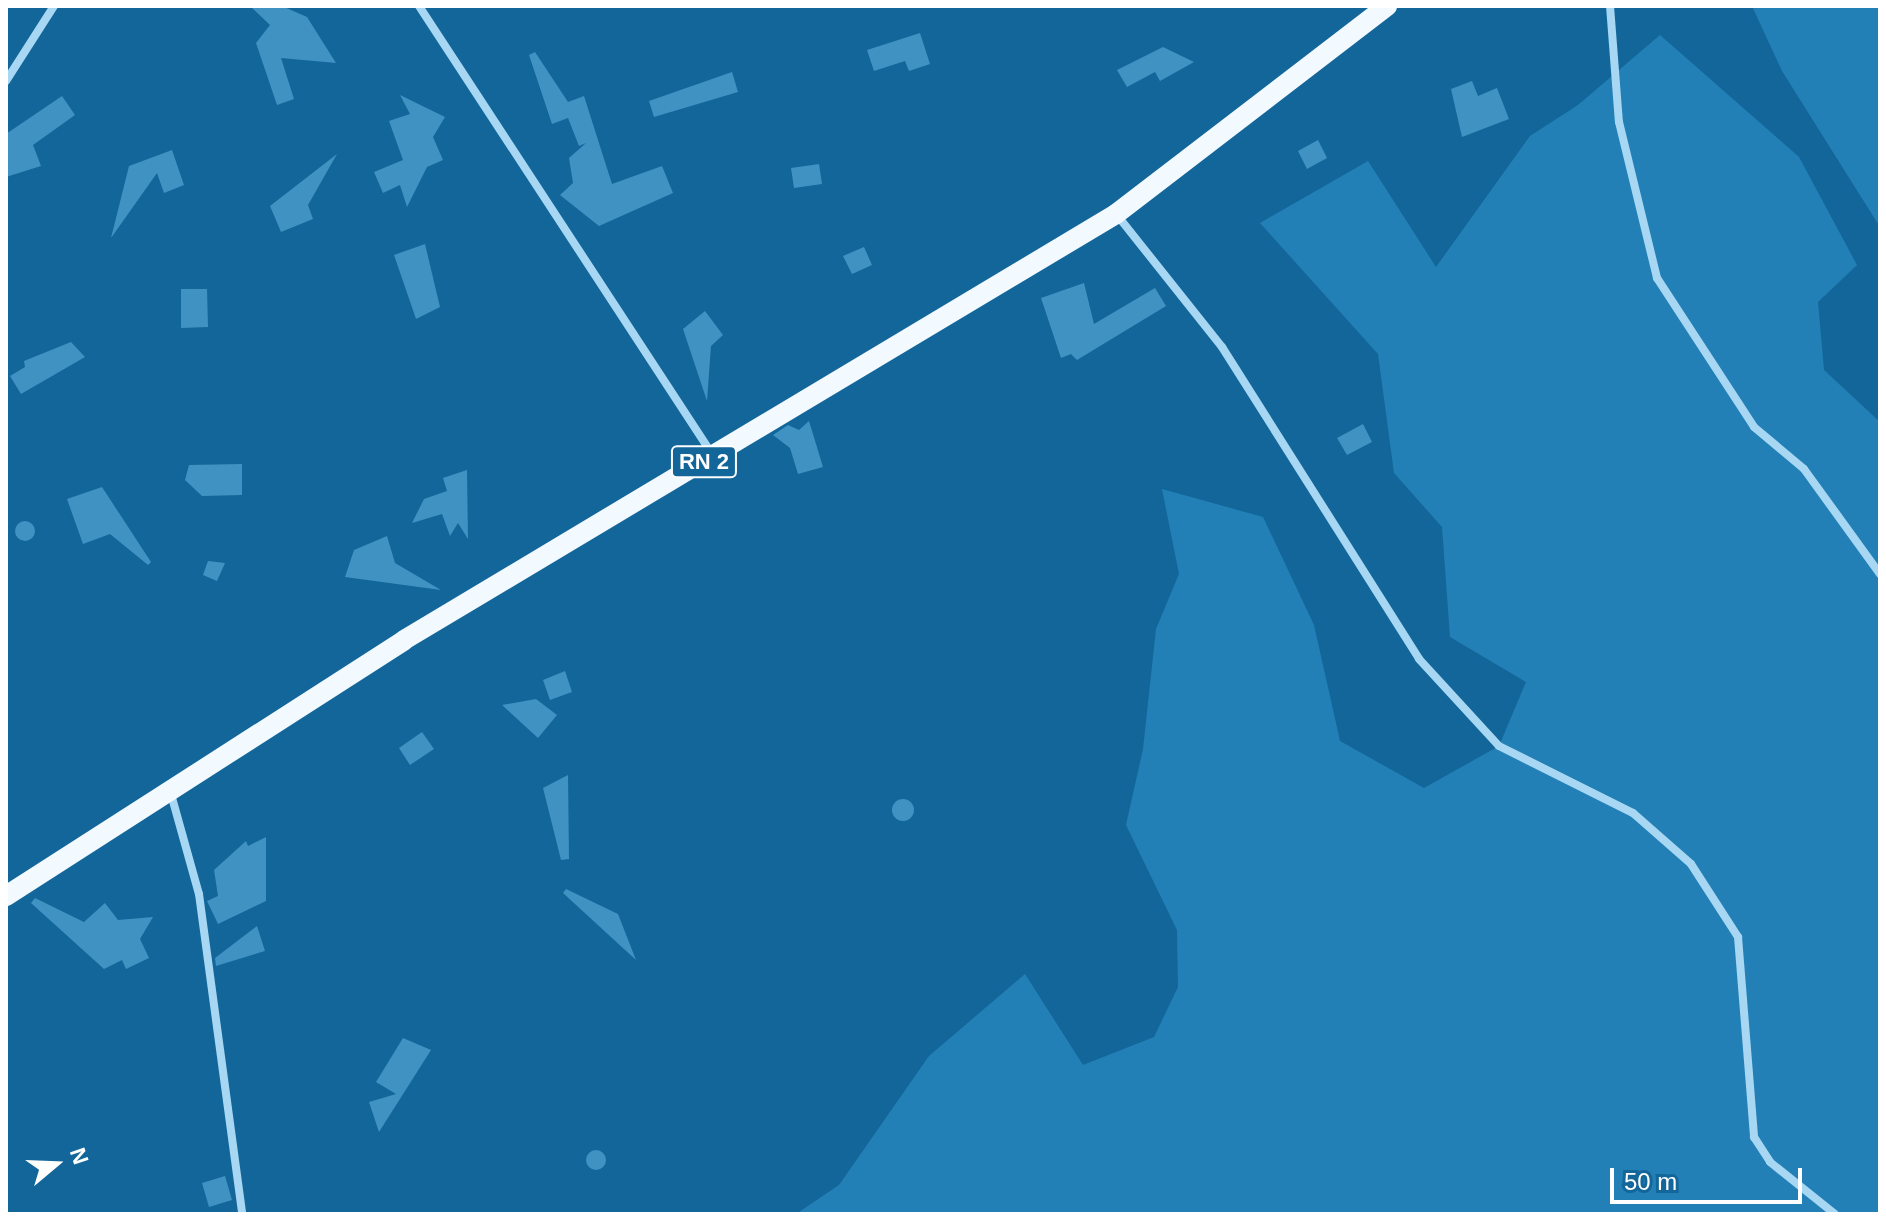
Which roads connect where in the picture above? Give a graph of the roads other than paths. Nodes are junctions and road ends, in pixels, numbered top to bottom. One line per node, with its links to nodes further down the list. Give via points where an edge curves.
1 (54, 6): 5 (street)
2 (419, 6): 7 (street)
3 (1387, 6): 6 (main road, RN 2)
4 (1610, 6): 8 (street, via 1619,122 1657,278 1754,427 1804,469)
5 (6, 81)
6 (1116, 214): 7 (main road, RN 2); 12 (street, via 1222,347 1419,659 1499,746 1633,813 1691,864 1738,937 1754,1137 1770,1162)
7 (713, 456): 9 (main road, RN 2, via 404,640)
8 (1880, 574)
9 (170, 790): 10 (main road, RN 2); 11 (street, via 199,894)
10 (6, 896)
11 (242, 1214)
12 (1835, 1214)

